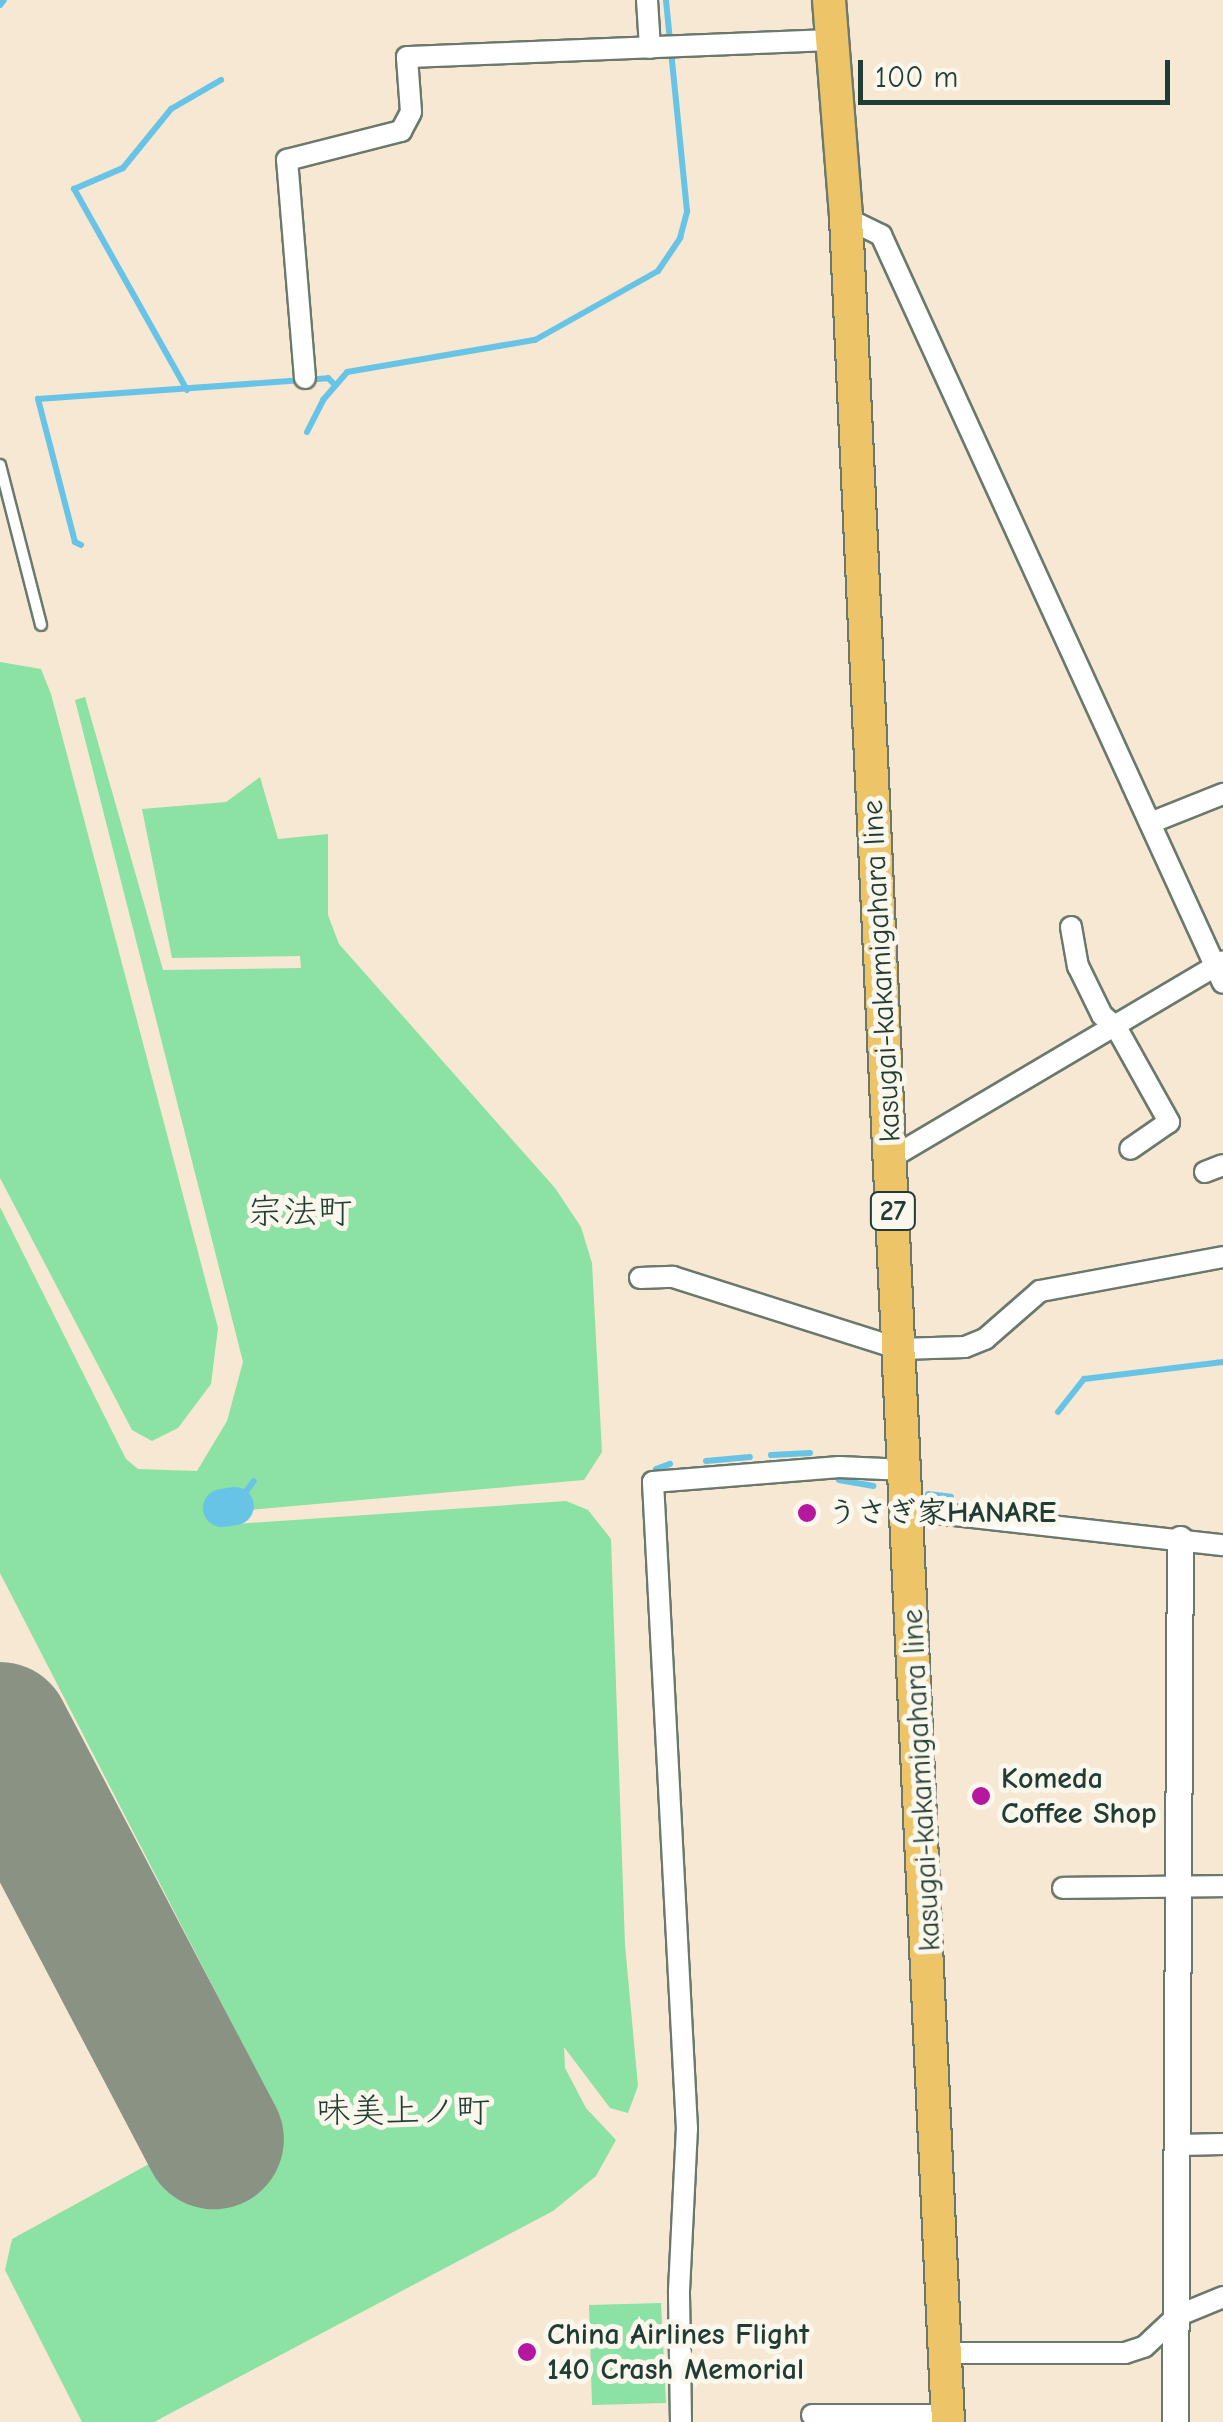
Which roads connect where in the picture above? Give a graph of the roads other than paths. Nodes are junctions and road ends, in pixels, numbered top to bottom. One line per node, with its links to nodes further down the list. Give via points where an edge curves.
1 (647, 0): 4 (street)
2 (829, 0): 3 (main road, kasugai-kakamigahara line / 27)
3 (833, 40): 4 (street); 5 (main road, kasugai-kakamigahara line / 27)
4 (650, 48): 6 (street, via 406,57 412,112 400,131 287,160)
5 (846, 218): 10 (street, via 880,235); 15 (main road, kasugai-kakamigahara line / 27)
6 (305, 378)
7 (0, 465): 8 (lane)
8 (41, 625)
9 (1223, 794): 10 (street)
10 (1150, 823): 12 (street)
11 (1071, 926): 13 (street, via 1078,966 1102,1015)
12 (1221, 971): 13 (street)
13 (1116, 1027): 14 (street, via 1168,1122); 15 (street)
14 (1130, 1150)
15 (891, 1158): 18 (main road, kasugai-kakamigahara line / 27)
16 (1223, 1256): 18 (street, via 1040,1291 986,1339)
17 (640, 1278): 18 (street, via 673,1277)
18 (900, 1349): 19 (main road, kasugai-kakamigahara line / 27)
19 (907, 1470): 20 (main road, kasugai-kakamigahara line / 27); 33 (street, via 839,1467 653,1482 688,2129 678,2291)
20 (909, 1510): 21 (street); 30 (main road, kasugai-kakamigahara line / 27)
21 (1180, 1540): 22 (street); 25 (street)
22 (1223, 1544)
23 (1223, 1886): 25 (street)
24 (1063, 1888): 25 (street)
25 (1180, 1889): 27 (street)
26 (1223, 2144): 27 (street)
27 (1180, 2145): 29 (street)
28 (1223, 2298): 29 (street)
29 (1177, 2316): 30 (street, via 1144,2347 1125,2353); 34 (street)
30 (948, 2353): 32 (main road, kasugai-kakamigahara line / 27)
31 (812, 2415): 32 (street)
32 (948, 2418)
33 (681, 2422)
34 (1175, 2422)

